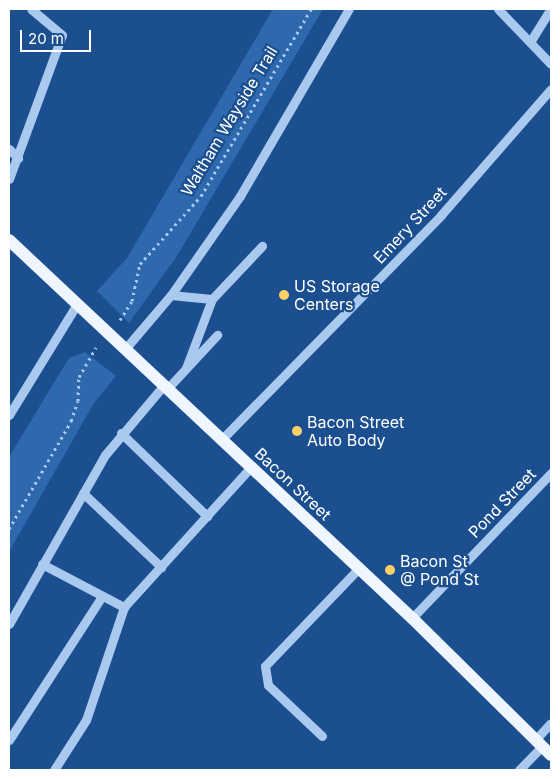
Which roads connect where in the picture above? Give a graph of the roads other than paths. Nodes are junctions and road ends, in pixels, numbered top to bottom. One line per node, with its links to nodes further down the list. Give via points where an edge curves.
1 (31, 9): 9 (street, via 62,35)
2 (349, 9): 13 (street, via 240,196)
3 (498, 9): 5 (street)
4 (551, 9): 5 (street)
5 (530, 42): 6 (street)
6 (551, 64)
7 (551, 90): 22 (street, Emery Street, via 441,215)
8 (9, 149): 9 (street)
9 (18, 158): 10 (street)
10 (9, 179)
11 (9, 240): 15 (main road, Bacon Street)
12 (262, 246): 14 (street)
13 (171, 295): 14 (street); 17 (street)
14 (212, 299): 18 (street)
15 (77, 304): 17 (main road, Bacon Street); 20 (street)
16 (217, 335): 18 (street)
17 (125, 349): 19 (main road, Bacon Street)
18 (186, 368): 19 (street)
19 (166, 387): 21 (street); 22 (main road, Bacon Street)
20 (9, 415)
21 (121, 433): 25 (street); 26 (street)
22 (222, 439): 23 (main road, Bacon Street)
23 (251, 467): 26 (street); 29 (main road, Bacon Street)
24 (551, 473): 32 (street, Pond Street)
25 (83, 493): 27 (street); 28 (street)
26 (206, 516): 28 (street)
27 (42, 564): 30 (street); 33 (street)
28 (161, 567): 31 (street)
29 (359, 568): 32 (main road, Bacon Street); 35 (street, via 265,666 268,685)
30 (102, 596): 31 (street); 36 (street)
31 (124, 608): 39 (street, via 86,720)
32 (412, 618): 37 (main road, Bacon Street)
33 (9, 624)
34 (551, 723): 37 (street)
35 (322, 736)
36 (9, 740)
37 (538, 743): 38 (main road, Bacon Street); 40 (street)
38 (551, 755)
39 (54, 770)
40 (519, 770)

